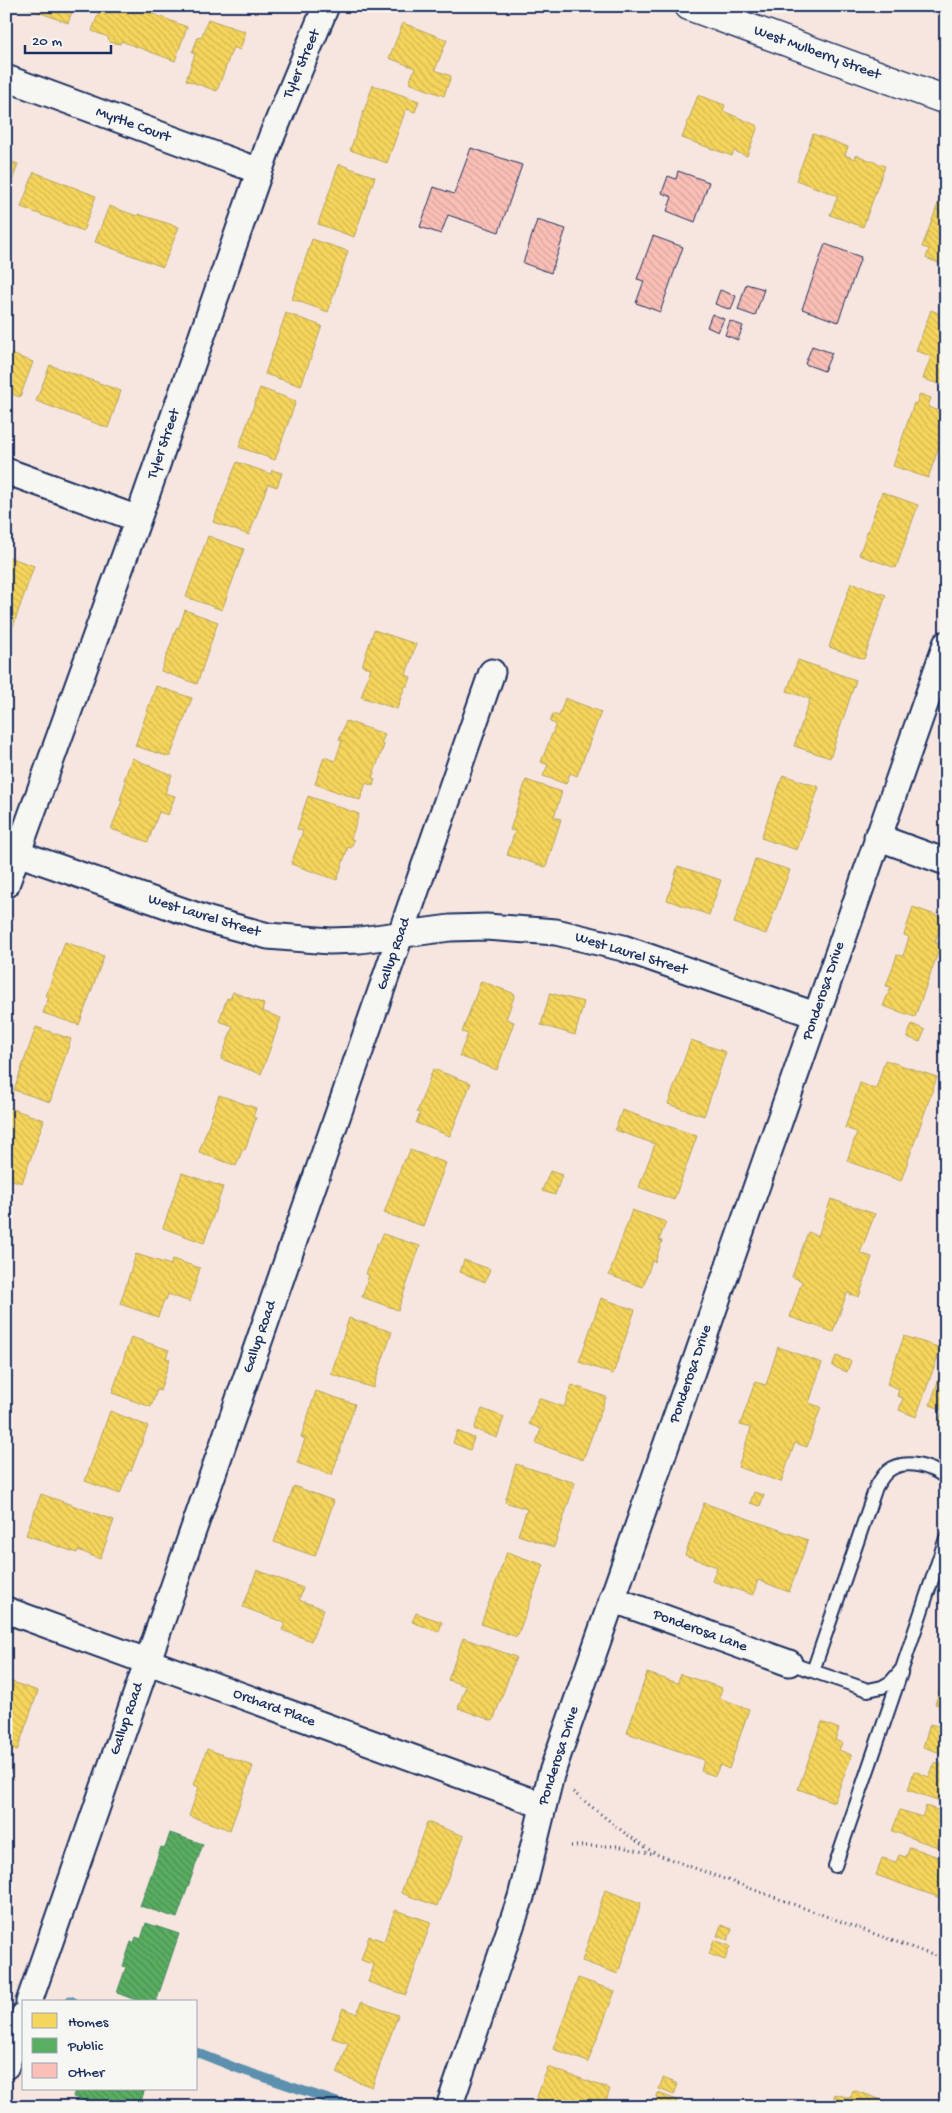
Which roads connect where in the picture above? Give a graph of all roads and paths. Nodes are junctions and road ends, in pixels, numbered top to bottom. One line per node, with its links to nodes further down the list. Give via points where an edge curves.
1 (326, 6): 5 (street, Tyler Street)
2 (689, 6): 4 (main road, West Mulberry Street)
3 (6, 78): 5 (street, Myrtle Court)
4 (946, 100)
5 (259, 171): 7 (street, Tyler Street)
6 (6, 471): 7 (street)
7 (138, 519): 11 (street, Tyler Street)
8 (946, 644): 10 (street, Ponderosa Drive)
9 (492, 672): 14 (street, Gallup Road)
10 (877, 837): 12 (street); 15 (street, Ponderosa Drive)
11 (12, 851): 13 (street, Tyler Street); 14 (street, West Laurel Street, via 208,920 268,936 330,942)
12 (946, 862)
13 (6, 885)
14 (401, 934): 15 (street, West Laurel Street, via 486,927 547,931 590,939); 20 (street, Gallup Road)
15 (815, 1015): 18 (street, Ponderosa Drive)
16 (946, 1478): 23 (lane, via 919,1465 903,1464 888,1471 876,1487)
17 (946, 1538): 22 (lane)
18 (612, 1600): 21 (street, Ponderosa Lane); 24 (street, Ponderosa Drive)
19 (6, 1610): 20 (street, Orchard Place)
20 (147, 1662): 25 (street, Orchard Place); 30 (street, Gallup Road)
21 (789, 1662): 23 (lane)
22 (902, 1668): 23 (lane, via 882,1688 868,1690); 28 (lane)
23 (812, 1671)
24 (551, 1774): 25 (street, Ponderosa Drive); 27 (path)
25 (542, 1805): 33 (street, Ponderosa Drive, via 522,1897)
26 (571, 1846): 27 (path, via 617,1846)
27 (656, 1854): 29 (path)
28 (835, 1866)
29 (946, 1960)
30 (29, 2000)
31 (22, 2022): 32 (street)
32 (6, 2066)
33 (448, 2107)

